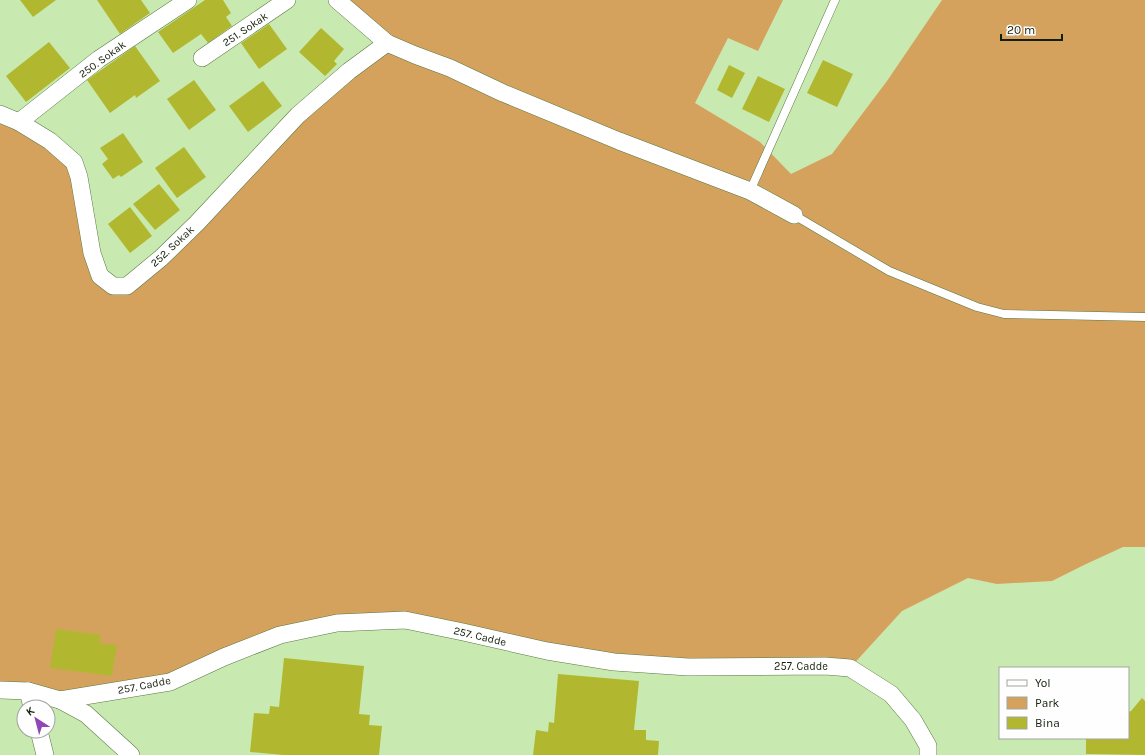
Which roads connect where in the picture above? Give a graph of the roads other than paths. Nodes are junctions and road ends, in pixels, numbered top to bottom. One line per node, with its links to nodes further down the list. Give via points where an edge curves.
1 (188, 0): 8 (street, 250. Sokak, via 99,59)
2 (287, 0): 6 (street, 251. Sokak)
3 (337, 0): 5 (street)
4 (835, 0): 9 (lane)
5 (387, 43): 8 (street, 252. Sokak, via 349,71 298,115 197,223 128,286 113,286 100,276 92,253 74,162 50,141); 9 (street, via 619,141)
6 (202, 58)
7 (0, 114): 8 (street, 252. Sokak)
8 (19, 122)
9 (750, 191): 10 (street)
10 (794, 215): 11 (lane, via 889,271 977,307 1004,314)
11 (1145, 317)
12 (0, 690): 13 (street, 257. Cadde)
13 (30, 699)
14 (56, 700): 15 (street, 257. Cadde)
15 (60, 700): 18 (street, via 86,714); 19 (street, 257. Cadde, via 170,682 280,635 337,623 405,620 547,651 614,662 688,667 850,668 891,694 913,720 928,746)
16 (41, 739): 17 (street)
17 (45, 755)
18 (131, 755)
19 (928, 755)

